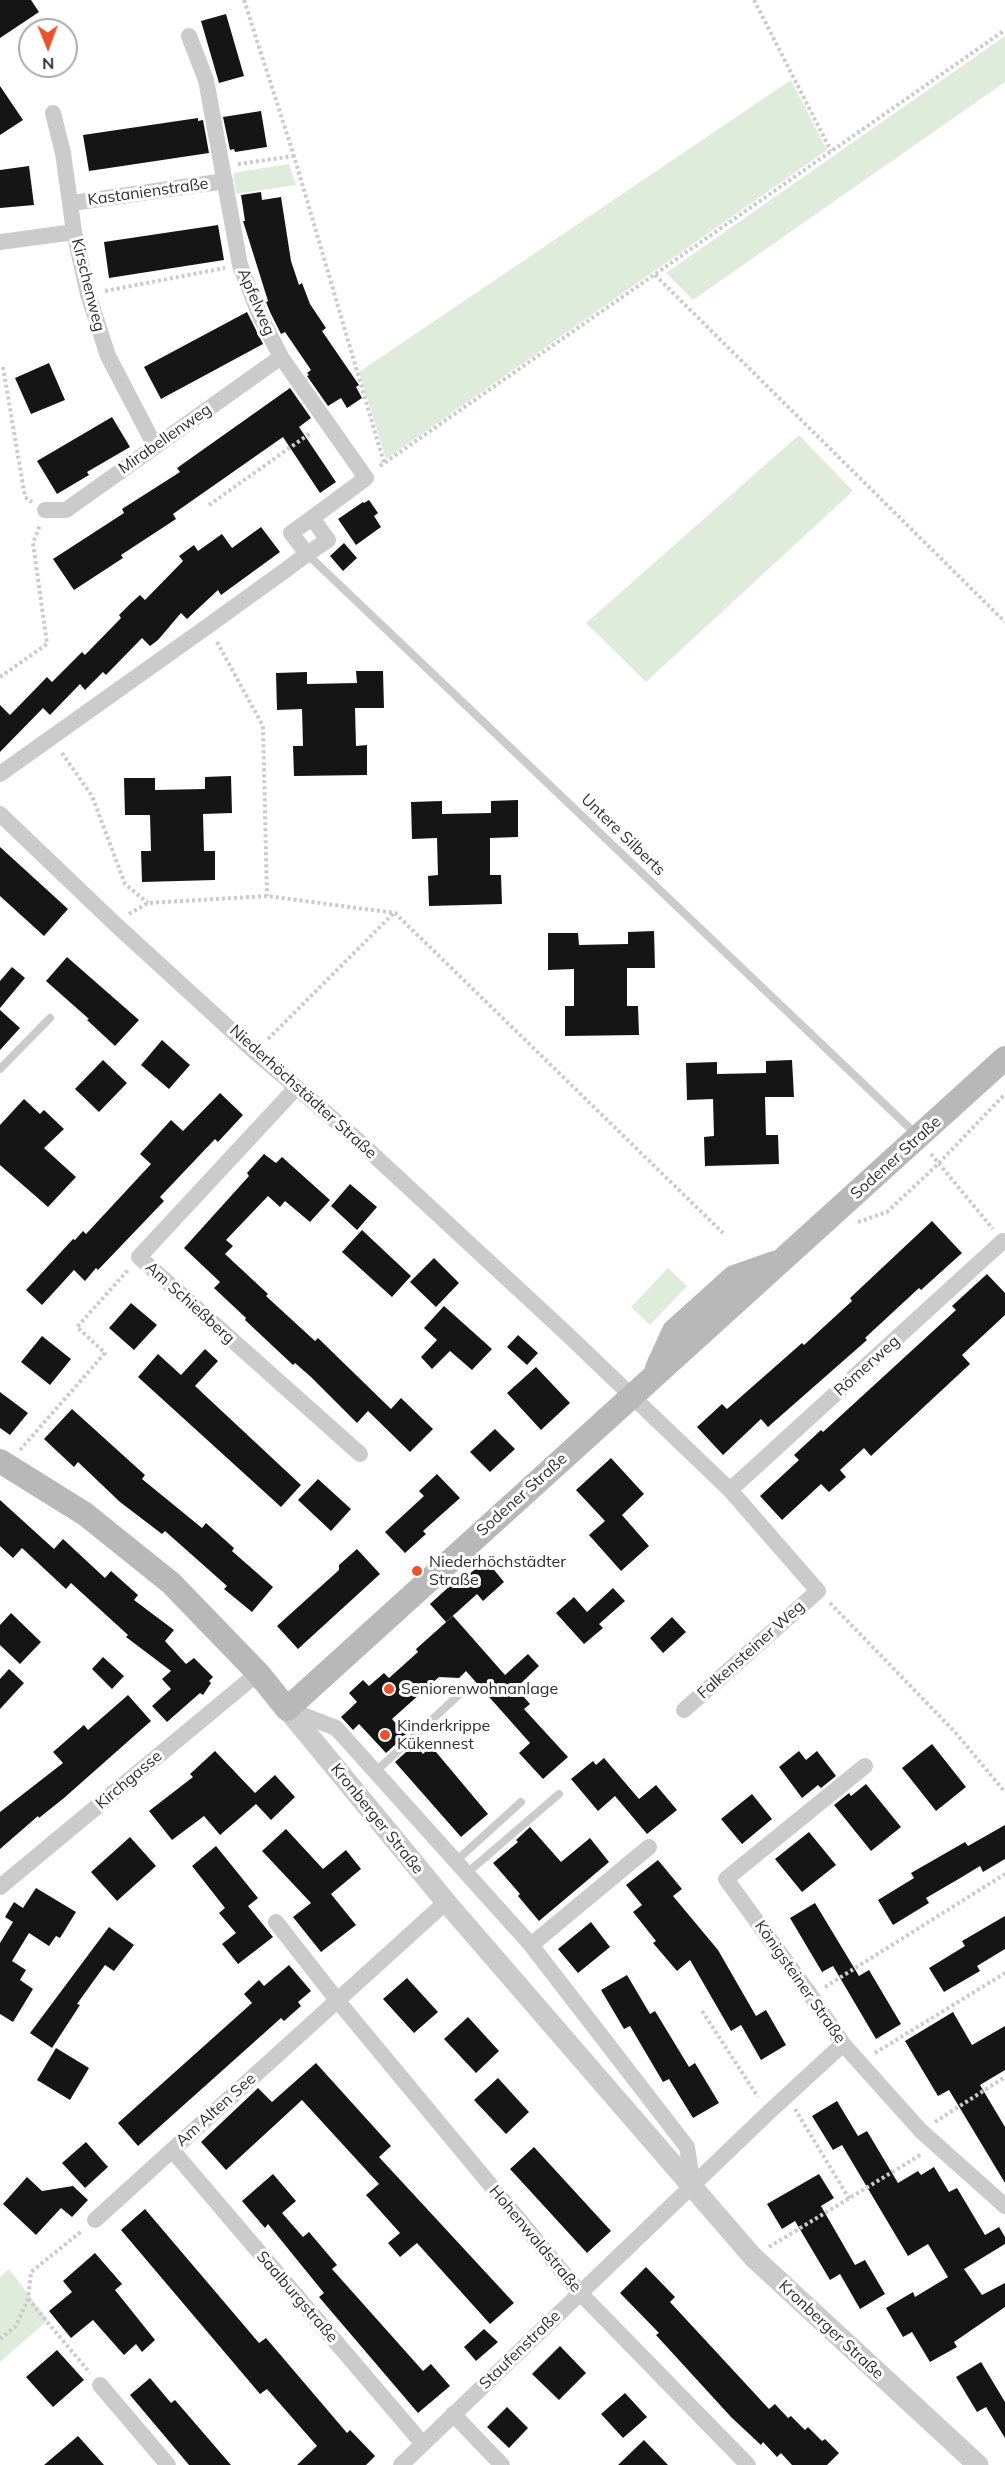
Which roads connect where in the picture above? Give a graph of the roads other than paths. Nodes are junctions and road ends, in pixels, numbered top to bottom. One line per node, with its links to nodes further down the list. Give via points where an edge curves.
1 (189, 36): 3 (street, Apfelweg, via 206,80)
2 (52, 113): 4 (street, Kirschenweg)
3 (223, 174): 4 (street, Kastanienstraße); 7 (street, Apfelweg, via 240,265)
4 (72, 203): 5 (street, Kirschenweg)
5 (75, 232): 6 (street); 8 (street, Kirschenweg, via 88,294 108,356)
6 (0, 242)
7 (281, 357): 8 (street, Mirabellenweg); 10 (street, Apfelweg, via 366,478)
8 (155, 446): 9 (street, Mirabellenweg, via 66,510)
9 (45, 510)
10 (312, 518): 11 (street, via 328,540); 11 (street, via 291,533)
11 (308, 554): 12 (street); 18 (lane, Untere Silberts)
12 (0, 774)
13 (0, 814): 17 (street, Niederhöchstädter Straße)
14 (50, 1018): 16 (lane)
15 (1005, 1058): 18 (main road, Sodener Straße)
16 (0, 1069)
17 (296, 1088): 20 (street, Niederhöchstädter Straße); 21 (street, Am Schießberg, via 139,1257)
18 (918, 1136): 20 (main road, Sodener Straße)
19 (1003, 1241): 23 (street, Römerweg)
20 (632, 1396): 23 (street, Niederhöchstädter Straße); 27 (main road, Sodener Straße)
21 (360, 1454)
22 (3, 1463): 25 (main road, via 86,1514 171,1583)
23 (730, 1490): 24 (street, Niederhöchstädter Straße)
24 (818, 1590): 28 (street, Falkensteiner Weg)
25 (258, 1673): 27 (main road); 35 (street, Kirchgasse)
26 (463, 1691): 30 (lane)
27 (287, 1709): 30 (street, Kronberger Straße, via 336,1728); 36 (street, Kronberger Straße)
28 (684, 1710)
29 (865, 1766): 40 (street, Königsteiner Straße, via 726,1879)
30 (375, 1772): 34 (street, Kronberger Straße)
31 (559, 1794): 34 (lane)
32 (521, 1802): 34 (lane)
33 (649, 1847): 38 (street)
34 (461, 1867): 38 (street, Kronberger Straße)
35 (0, 1887)
36 (446, 1902): 39 (street, Am Alten See); 42 (street, Kronberger Straße)
37 (276, 1922): 39 (street)
38 (531, 1945): 42 (street, Kronberger Straße, via 687,2147)
39 (337, 2000): 41 (street, Am Alten See); 45 (street, Hohenwaldstraße)
40 (843, 2044): 42 (street); 43 (street, Königsteiner Straße, via 921,2131)
41 (172, 2150): 44 (street, Am Alten See); 48 (street, Saalburgstraße)
42 (693, 2187): 45 (street, Staufenstraße); 53 (street, Kronberger Straße, via 753,2257)
43 (1005, 2206)
44 (95, 2220)
45 (580, 2293): 47 (street, Staufenstraße); 52 (street, Hohenwaldstraße)
46 (100, 2385): 49 (street)
47 (453, 2414): 48 (street, Staufenstraße); 51 (street)
48 (423, 2444): 50 (street, Staufenstraße)
49 (168, 2465)
50 (401, 2465)
51 (502, 2465)
52 (748, 2465)
53 (978, 2465)

